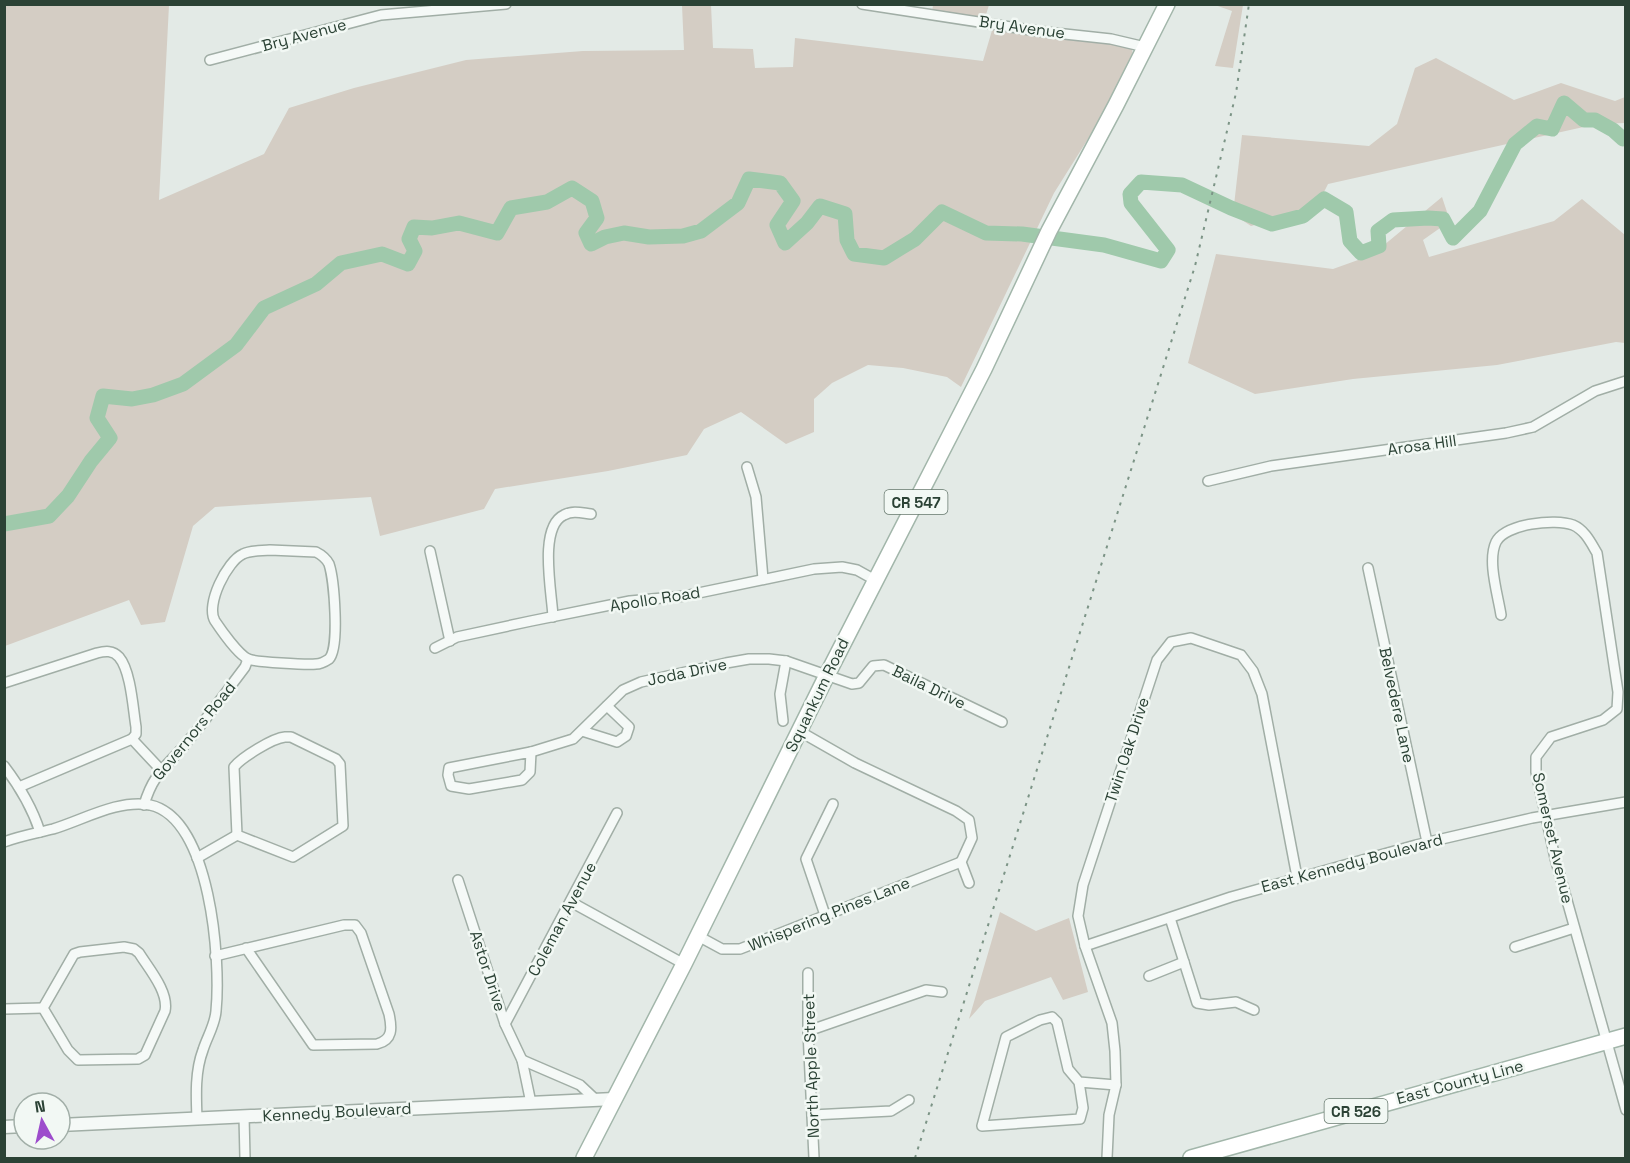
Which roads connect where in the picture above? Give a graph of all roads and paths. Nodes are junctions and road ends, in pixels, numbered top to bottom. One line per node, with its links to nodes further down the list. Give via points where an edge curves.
1 (377, 4): 5 (street)
2 (506, 4): 5 (street, Bry Avenue)
3 (862, 4): 6 (street, Bry Avenue)
4 (1167, 4): 6 (main road, CR 547)
5 (381, 15): 7 (street, Bry Avenue)
6 (1145, 47): 15 (main road, Squankum Road / CR 547)
7 (210, 60)
8 (1626, 381): 10 (street, Arosa Hill, via 1595,391 1533,427 1271,466)
9 (747, 466): 14 (street, via 756,496)
10 (1208, 481)
11 (591, 514): 17 (street, via 562,515 553,524 549,555)
12 (430, 551): 18 (street)
13 (1368, 568): 42 (street, Belvedere Lane)
14 (762, 579): 15 (street, Apollo Road, via 842,567); 17 (street, Apollo Road, via 684,596 630,601)
15 (876, 580): 22 (main road, Squankum Road / CR 547)
16 (1501, 615): 38 (street, Somerset Avenue, via 1492,557 1497,541 1511,528 1550,522 1573,525 1587,537 1597,553 1618,692 1617,710 1603,720 1551,737 1536,757)
17 (554, 616): 18 (street, Apollo Road)
18 (450, 641): 19 (street, Apollo Road)
19 (435, 648)
20 (248, 659): 20 (street, via 318,664 331,657 333,584 323,555 304,550 270,550 242,554 233,561 211,606 213,617); 32 (street, Governors Road, via 187,743)
21 (786, 661): 22 (street, Joda Drive); 24 (street, Joda Drive, via 749,659 641,682 623,690); 25 (street, via 780,694)
22 (827, 675): 26 (street, Baila Drive, via 855,684 873,666 884,665); 28 (main road, Squankum Road / CR 547)
23 (4, 684): 29 (street, via 97,653 114,653 129,681 136,727)
24 (607, 706): 27 (street, Joda Drive); 27 (street, via 626,722 626,736 617,742)
25 (783, 721)
26 (1002, 722)
27 (582, 731): 30 (street, Joda Drive, via 573,739)
28 (799, 731): 44 (street, via 969,820 972,838); 52 (main road, Squankum Road / CR 547)
29 (132, 739): 32 (street); 33 (street)
30 (531, 752): 30 (street, Joda Drive, via 449,768 451,786 469,789 522,780 530,772)
31 (4, 766): 33 (street)
32 (161, 770): 36 (street, Governors Road)
33 (19, 787): 39 (street, via 34,812)
34 (1626, 802): 38 (street, East Kennedy Boulevard)
35 (833, 804): 49 (street, via 806,859)
36 (144, 805): 39 (street, via 114,808); 43 (street, via 163,810 171,817)
37 (617, 813): 48 (street, Coleman Avenue)
38 (1546, 816): 42 (street, East Kennedy Boulevard); 51 (street, Somerset Avenue)
39 (40, 832): 41 (street)
40 (237, 834): 40 (street, via 293,857 343,826 340,764 285,736 240,761 233,771); 43 (street)
41 (4, 842)
42 (1427, 842): 45 (street, East Kennedy Boulevard)
43 (197, 858): 56 (street, via 212,908)
44 (961, 862): 47 (street); 49 (street, Whispering Pines Lane)
45 (1297, 877): 50 (street, East Kennedy Boulevard); 53 (street, Twin Oak Drive, via 1262,694 1253,671 1241,655 1191,638 1170,642 1157,660 1083,885 1078,916)
46 (458, 880): 65 (street, Astor Drive)
47 (969, 883)
48 (571, 902): 58 (street); 65 (street, Coleman Avenue)
49 (825, 915): 52 (street, Whispering Pines Lane, via 740,949 722,949)
50 (1170, 918): 53 (street, East Kennedy Boulevard); 57 (street)
51 (1574, 928): 54 (street); 68 (street, Somerset Avenue)
52 (698, 936): 58 (main road, Squankum Road / CR 547)
53 (1084, 946): 71 (street, Twin Oak Drive, via 1112,1023)
54 (1515, 947)
55 (246, 948): 55 (street, via 313,1045 377,1044 390,1035 389,1014 355,925); 56 (street)
56 (215, 956): 79 (street, via 216,1014 198,1071)
57 (1184, 962): 60 (street); 64 (street, via 1197,1003 1236,1002)
58 (684, 964): 73 (main road, Squankum Road / CR 547)
59 (808, 973): 66 (street, North Apple Street)
60 (1149, 976)
61 (942, 992): 66 (street, via 926,990)
62 (43, 1008): 62 (street, via 68,1050 78,1059 128,1060 145,1055 166,1005 164,994 139,953 124,947 74,954); 63 (street)
63 (4, 1009)
64 (1254, 1010)
65 (505, 1024): 69 (street, Astor Drive)
66 (808, 1031): 77 (street, North Apple Street)
67 (1626, 1036): 68 (main road, East County Line / CR 526)
68 (1607, 1042): 76 (street, Somerset Avenue); 85 (main road, East County Line / CR 526)
69 (522, 1060): 72 (street, via 580,1085); 75 (street, Astor Drive)
70 (1078, 1082): 70 (street, via 1068,1069 1057,1023 1052,1017 1006,1036 982,1126 1080,1119 1083,1108); 71 (street)
71 (1116, 1085): 84 (street, Twin Oak Drive, via 1109,1115)
72 (596, 1100): 73 (street, Kennedy Boulevard); 75 (street, Kennedy Boulevard)
73 (614, 1100): 82 (main road, Squankum Road / CR 547)
74 (909, 1100): 77 (street, via 891,1112)
75 (531, 1104): 78 (street, Kennedy Boulevard)
76 (1626, 1110)
77 (812, 1115): 83 (street, North Apple Street)
78 (244, 1116): 79 (street, Kennedy Boulevard); 81 (street)
79 (197, 1118): 80 (street, Kennedy Boulevard)
80 (72, 1124)
81 (245, 1158)
82 (585, 1158)
83 (814, 1158)
84 (1107, 1158)
85 (1191, 1158)

